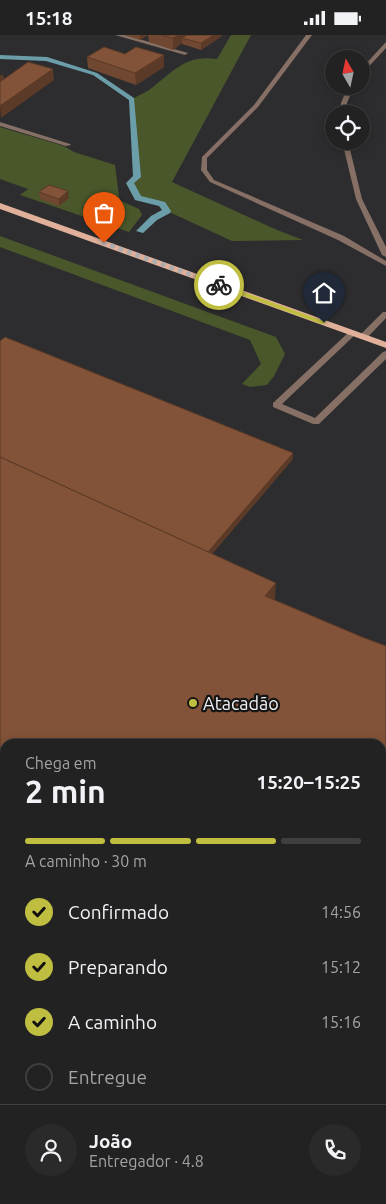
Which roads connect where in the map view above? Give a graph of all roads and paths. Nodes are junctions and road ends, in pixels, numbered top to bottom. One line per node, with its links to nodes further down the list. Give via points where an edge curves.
1 (118, 35): 4 (street)
2 (309, 35): 11 (street, via 256,105 204,158 204,170 212,181 341,238)
3 (386, 44): 5 (street)
4 (185, 53)
5 (370, 63)
6 (0, 124): 7 (street)
7 (68, 145)
8 (347, 150): 10 (street, via 359,199)
9 (0, 206): 13 (main road)
10 (386, 255)
11 (386, 264)
12 (386, 314): 13 (street)
13 (358, 335): 14 (main road); 15 (street, via 276,405 316,422)
14 (386, 345)
15 (386, 354)

